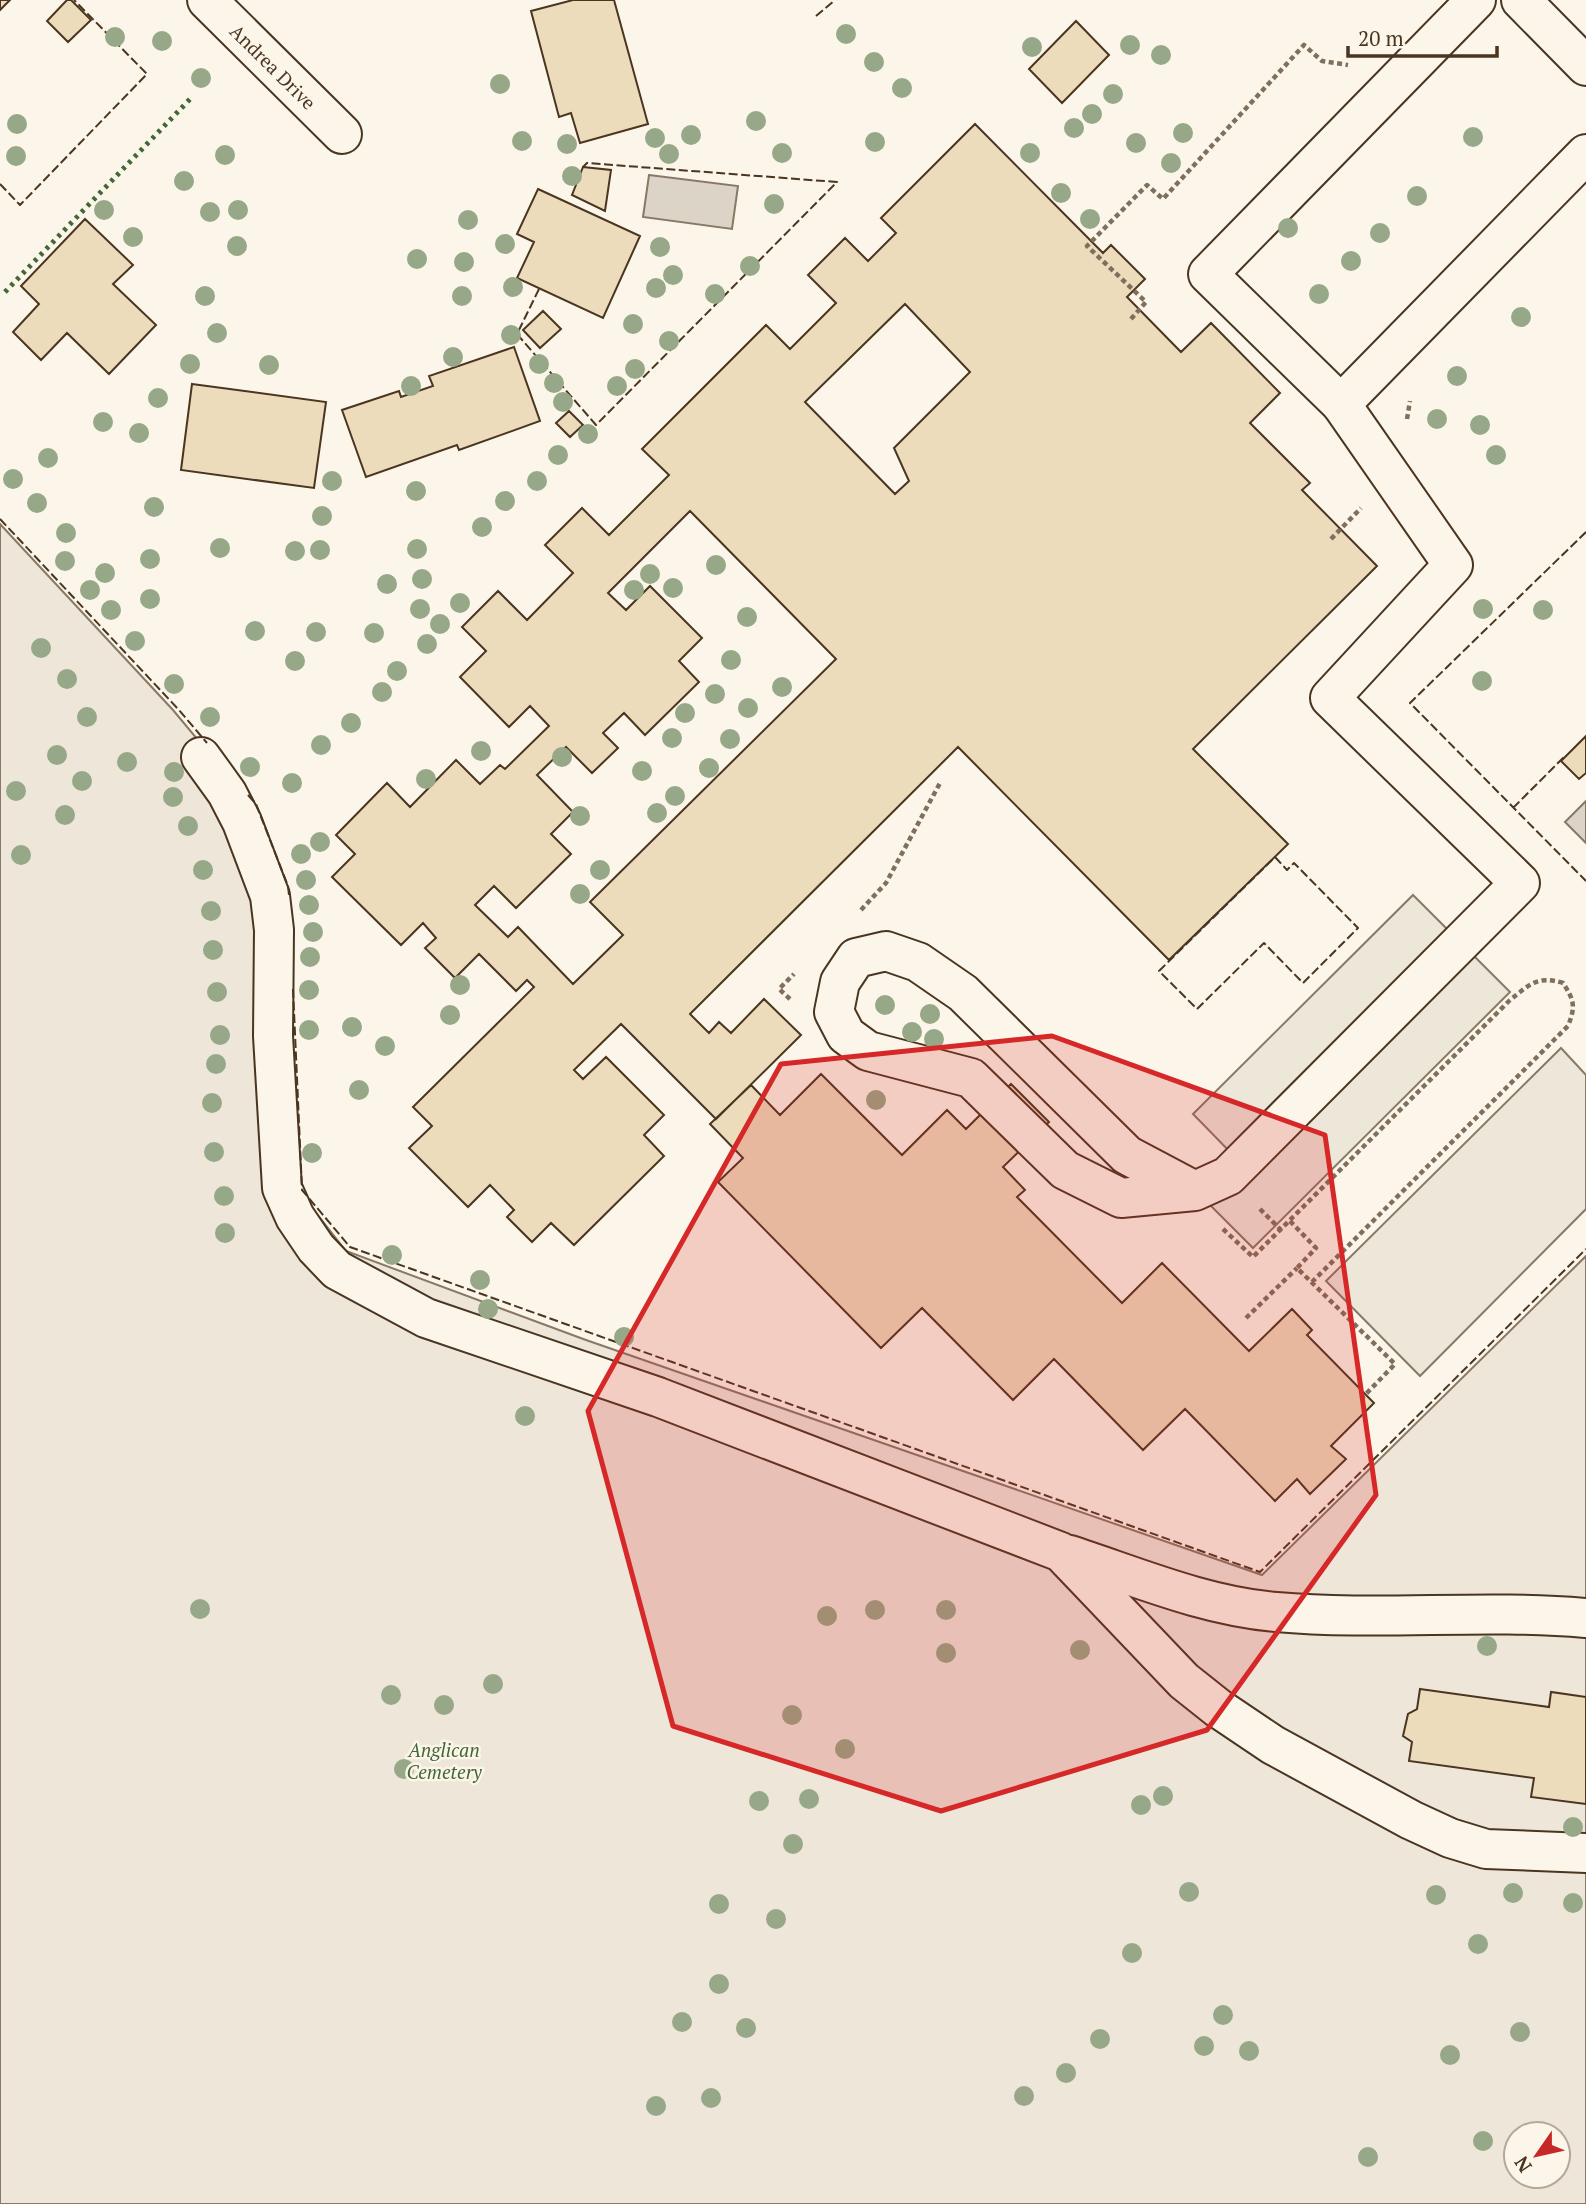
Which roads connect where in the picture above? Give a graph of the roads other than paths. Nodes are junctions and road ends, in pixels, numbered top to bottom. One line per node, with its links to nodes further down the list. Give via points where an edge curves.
1 (207, 0): 5 (street, Andrea Drive)
2 (1476, 0): 7 (street, via 1208,274)
3 (1521, 0): 4 (street)
4 (1586, 66)
5 (342, 134)
6 (1586, 154): 7 (street)
7 (1341, 404): 9 (street, via 1453,565 1330,698 1520,883 1228,1176)
8 (201, 757): 10 (street, via 242,822 270,896 282,1188 295,1217 337,1270 426,1318 658,1397)
9 (1195, 1191): 9 (street, via 1126,1155 963,993 918,962 886,951 856,958 840,982 834,1012 846,1035 868,1051 971,1078 1065,1170 1121,1198)
10 (1062, 1552): 11 (street, via 1194,1597 1274,1612); 12 (street, via 1184,1681 1273,1745 1450,1838 1486,1849)
11 (1586, 1618)
12 (1586, 1853)

